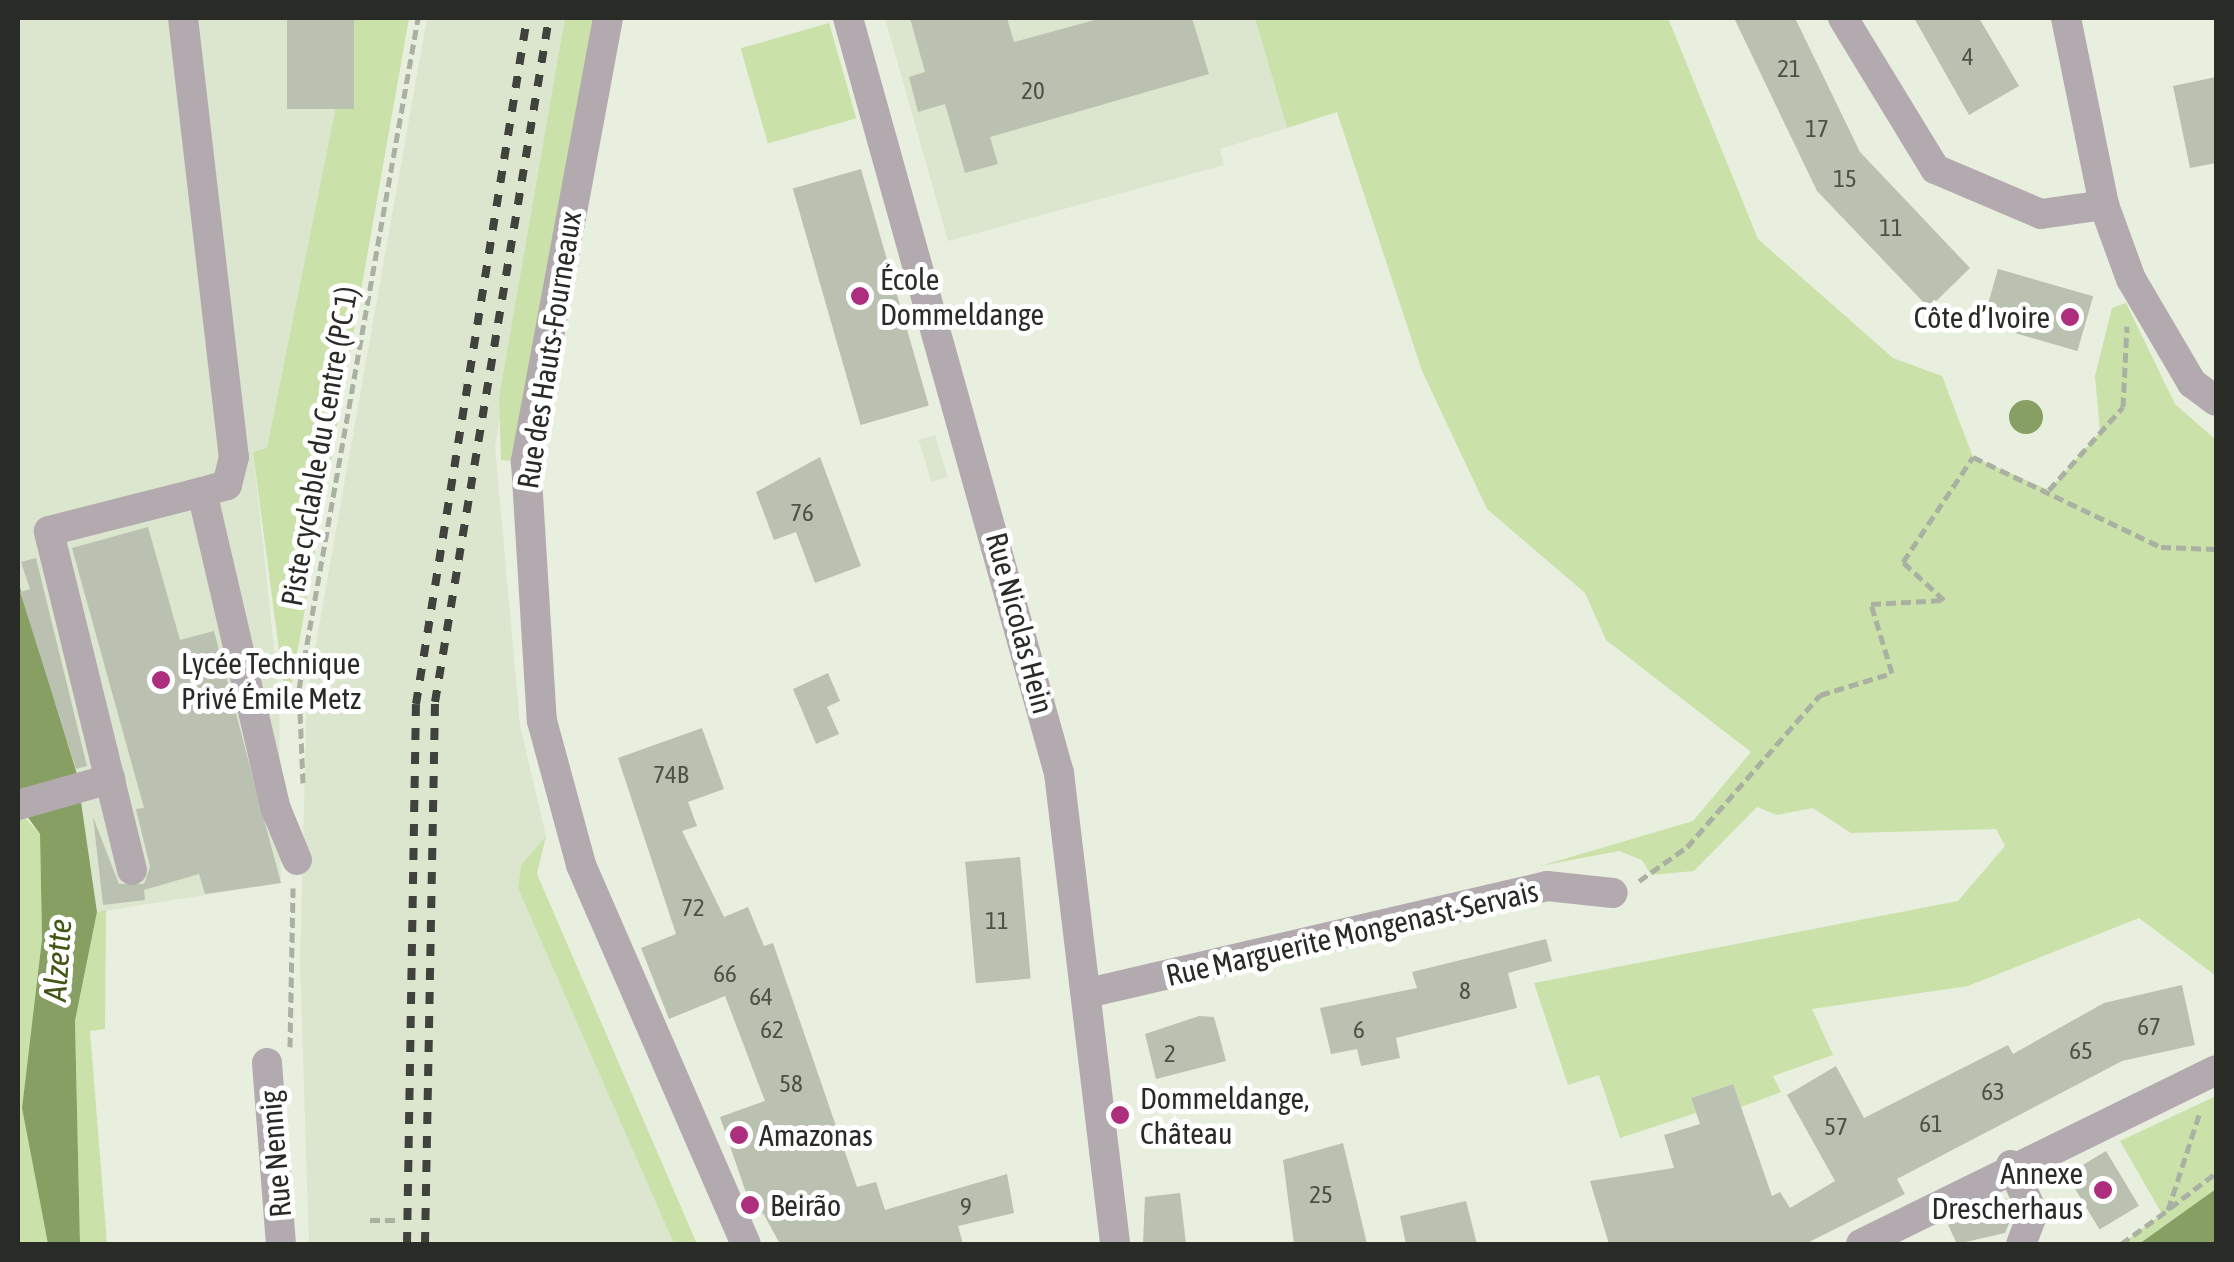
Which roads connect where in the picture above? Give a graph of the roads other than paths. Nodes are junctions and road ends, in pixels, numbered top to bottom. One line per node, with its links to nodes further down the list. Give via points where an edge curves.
1 (183, 18): 8 (street, via 234,457 227,485)
2 (608, 18): 19 (street, Rue des Hauts-Fourneaux, via 526,462 542,721 581,864)
3 (848, 18): 14 (street, Rue Nicolas Hein, via 1035,673)
4 (1844, 18): 6 (street, via 1934,170 2041,214)
5 (2066, 18): 6 (street)
6 (2104, 205): 7 (street, via 2131,279 2192,383)
7 (2216, 401)
8 (202, 492): 9 (street, via 49,531); 11 (street, via 276,809)
9 (100, 782): 10 (street); 12 (street)
10 (18, 805)
11 (297, 860)
12 (132, 870)
13 (1614, 892): 14 (street, Rue Marguerite Mongenast-Servais, via 1547,886)
14 (1092, 992): 20 (street, Rue Nicolas Hein)
15 (268, 1063): 18 (street, Rue Nennig)
16 (2216, 1070): 17 (street)
17 (2011, 1164): 21 (street); 22 (street, via 2033,1213)
18 (282, 1244)
19 (746, 1244)
20 (1115, 1244)
21 (1861, 1244)
22 (2021, 1244)

